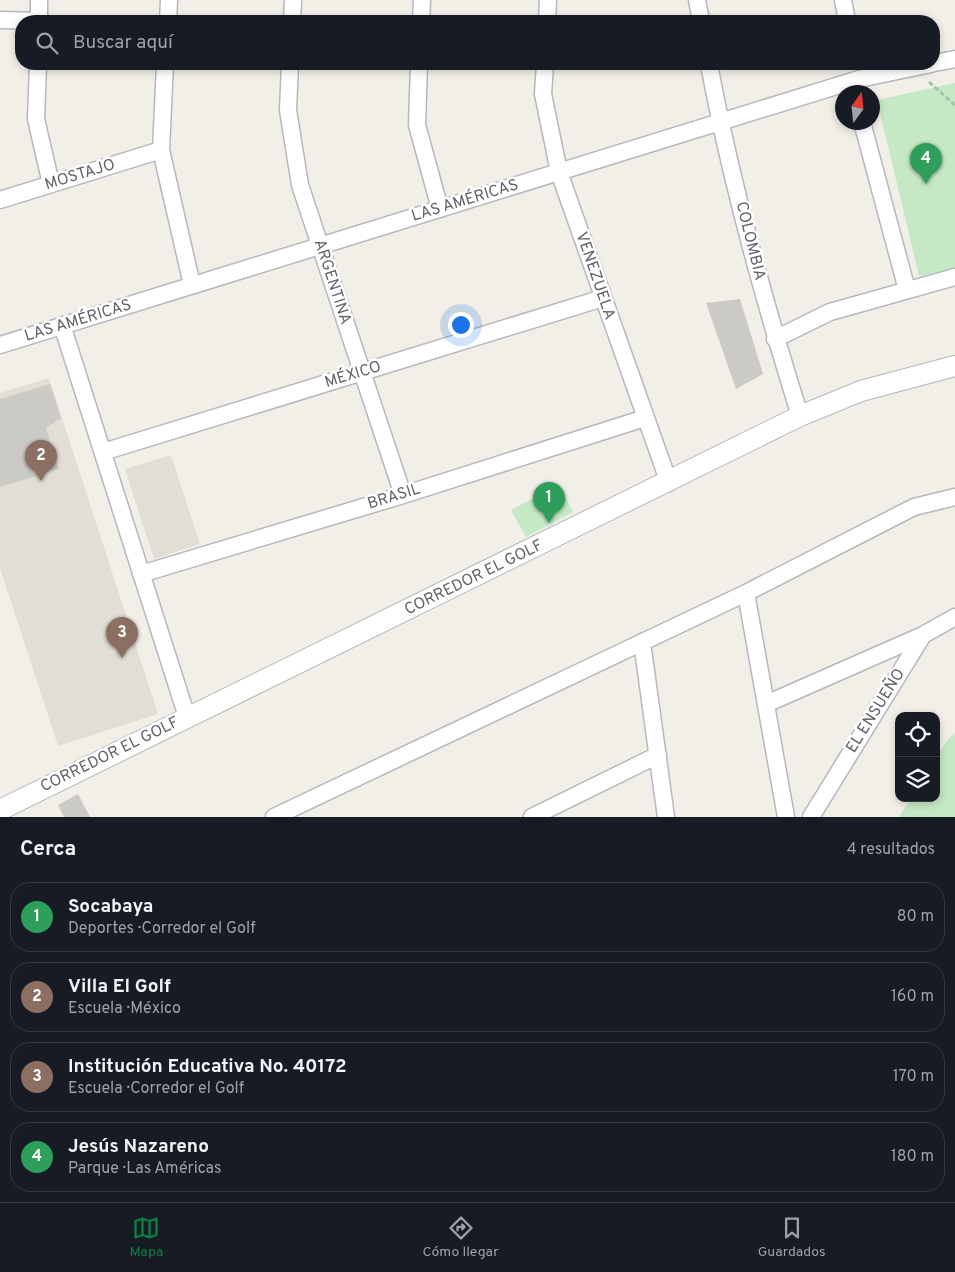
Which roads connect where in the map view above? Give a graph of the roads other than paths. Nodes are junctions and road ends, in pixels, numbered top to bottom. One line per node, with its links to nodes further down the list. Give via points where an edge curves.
1 (39, 0): 8 (street)
2 (169, 0): 9 (street)
3 (293, 0): 10 (street)
4 (422, 0): 11 (street)
5 (548, 0): 12 (street)
6 (697, 0): 13 (street)
7 (843, 0): 14 (street)
8 (40, 15)
9 (168, 15)
10 (292, 15)
11 (421, 15)
12 (547, 15)
13 (700, 15)
14 (846, 15)
15 (0, 20): 16 (street)
16 (15, 20)
17 (955, 59): 18 (street, LAS AMÉRICAS)
18 (940, 62)
19 (38, 70): 31 (street, via 36,119)
20 (165, 70): 29 (street)
21 (290, 70): 34 (street, ARGENTINA, via 288,110 298,176)
22 (419, 70): 33 (street, via 417,125)
23 (545, 70): 30 (street, VENEZUELA, via 544,94)
24 (710, 70): 27 (street, COLOMBIA)
25 (902, 70): 26 (street, LAS AMÉRICAS)
26 (855, 79): 27 (street, LAS AMÉRICAS)
27 (720, 122): 30 (street, LAS AMÉRICAS); 40 (street, COLOMBIA)
28 (864, 130): 37 (street)
29 (161, 150): 31 (street, MOSTAJO); 36 (street)
30 (559, 172): 33 (street, LAS AMÉRICAS); 38 (street, VENEZUELA)
31 (51, 184): 32 (street, MOSTAJO)
32 (0, 200)
33 (440, 209): 34 (street, LAS AMÉRICAS)
34 (320, 246): 36 (street, LAS AMÉRICAS); 43 (street, ARGENTINA)
35 (955, 277): 37 (street)
36 (192, 286): 39 (street, LAS AMÉRICAS)
37 (907, 290): 40 (street, via 830,312)
38 (603, 298): 43 (street, MÉXICO); 45 (street, VENEZUELA)
39 (62, 325): 41 (street, LAS AMÉRICAS); 46 (street)
40 (775, 339): 44 (street, COLOMBIA)
41 (0, 345)
42 (955, 366): 44 (street, CORREDOR EL GOLF, via 861,391)
43 (362, 372): 46 (street, MÉXICO); 48 (street, ARGENTINA)
44 (800, 416): 47 (street, CORREDOR EL GOLF)
45 (645, 418): 47 (street, VENEZUELA); 48 (street, BRASIL)
46 (103, 452): 50 (street)
47 (669, 483): 56 (street, CORREDOR EL GOLF)
48 (403, 495): 50 (street, BRASIL)
49 (955, 497): 51 (street, via 914,506)
50 (141, 574): 56 (street)
51 (746, 593): 54 (street); 55 (street)
52 (955, 617): 53 (street, EL ENSUEÑO)
53 (923, 635): 55 (street); 63 (street, EL ENSUEÑO)
54 (642, 642): 57 (street); 59 (street)
55 (766, 704): 62 (street)
56 (187, 717): 58 (street, CORREDOR EL GOLF)
57 (658, 755): 60 (street); 61 (street)
58 (0, 810)
59 (274, 817)
60 (532, 817)
61 (666, 817)
62 (786, 817)
63 (810, 817)

